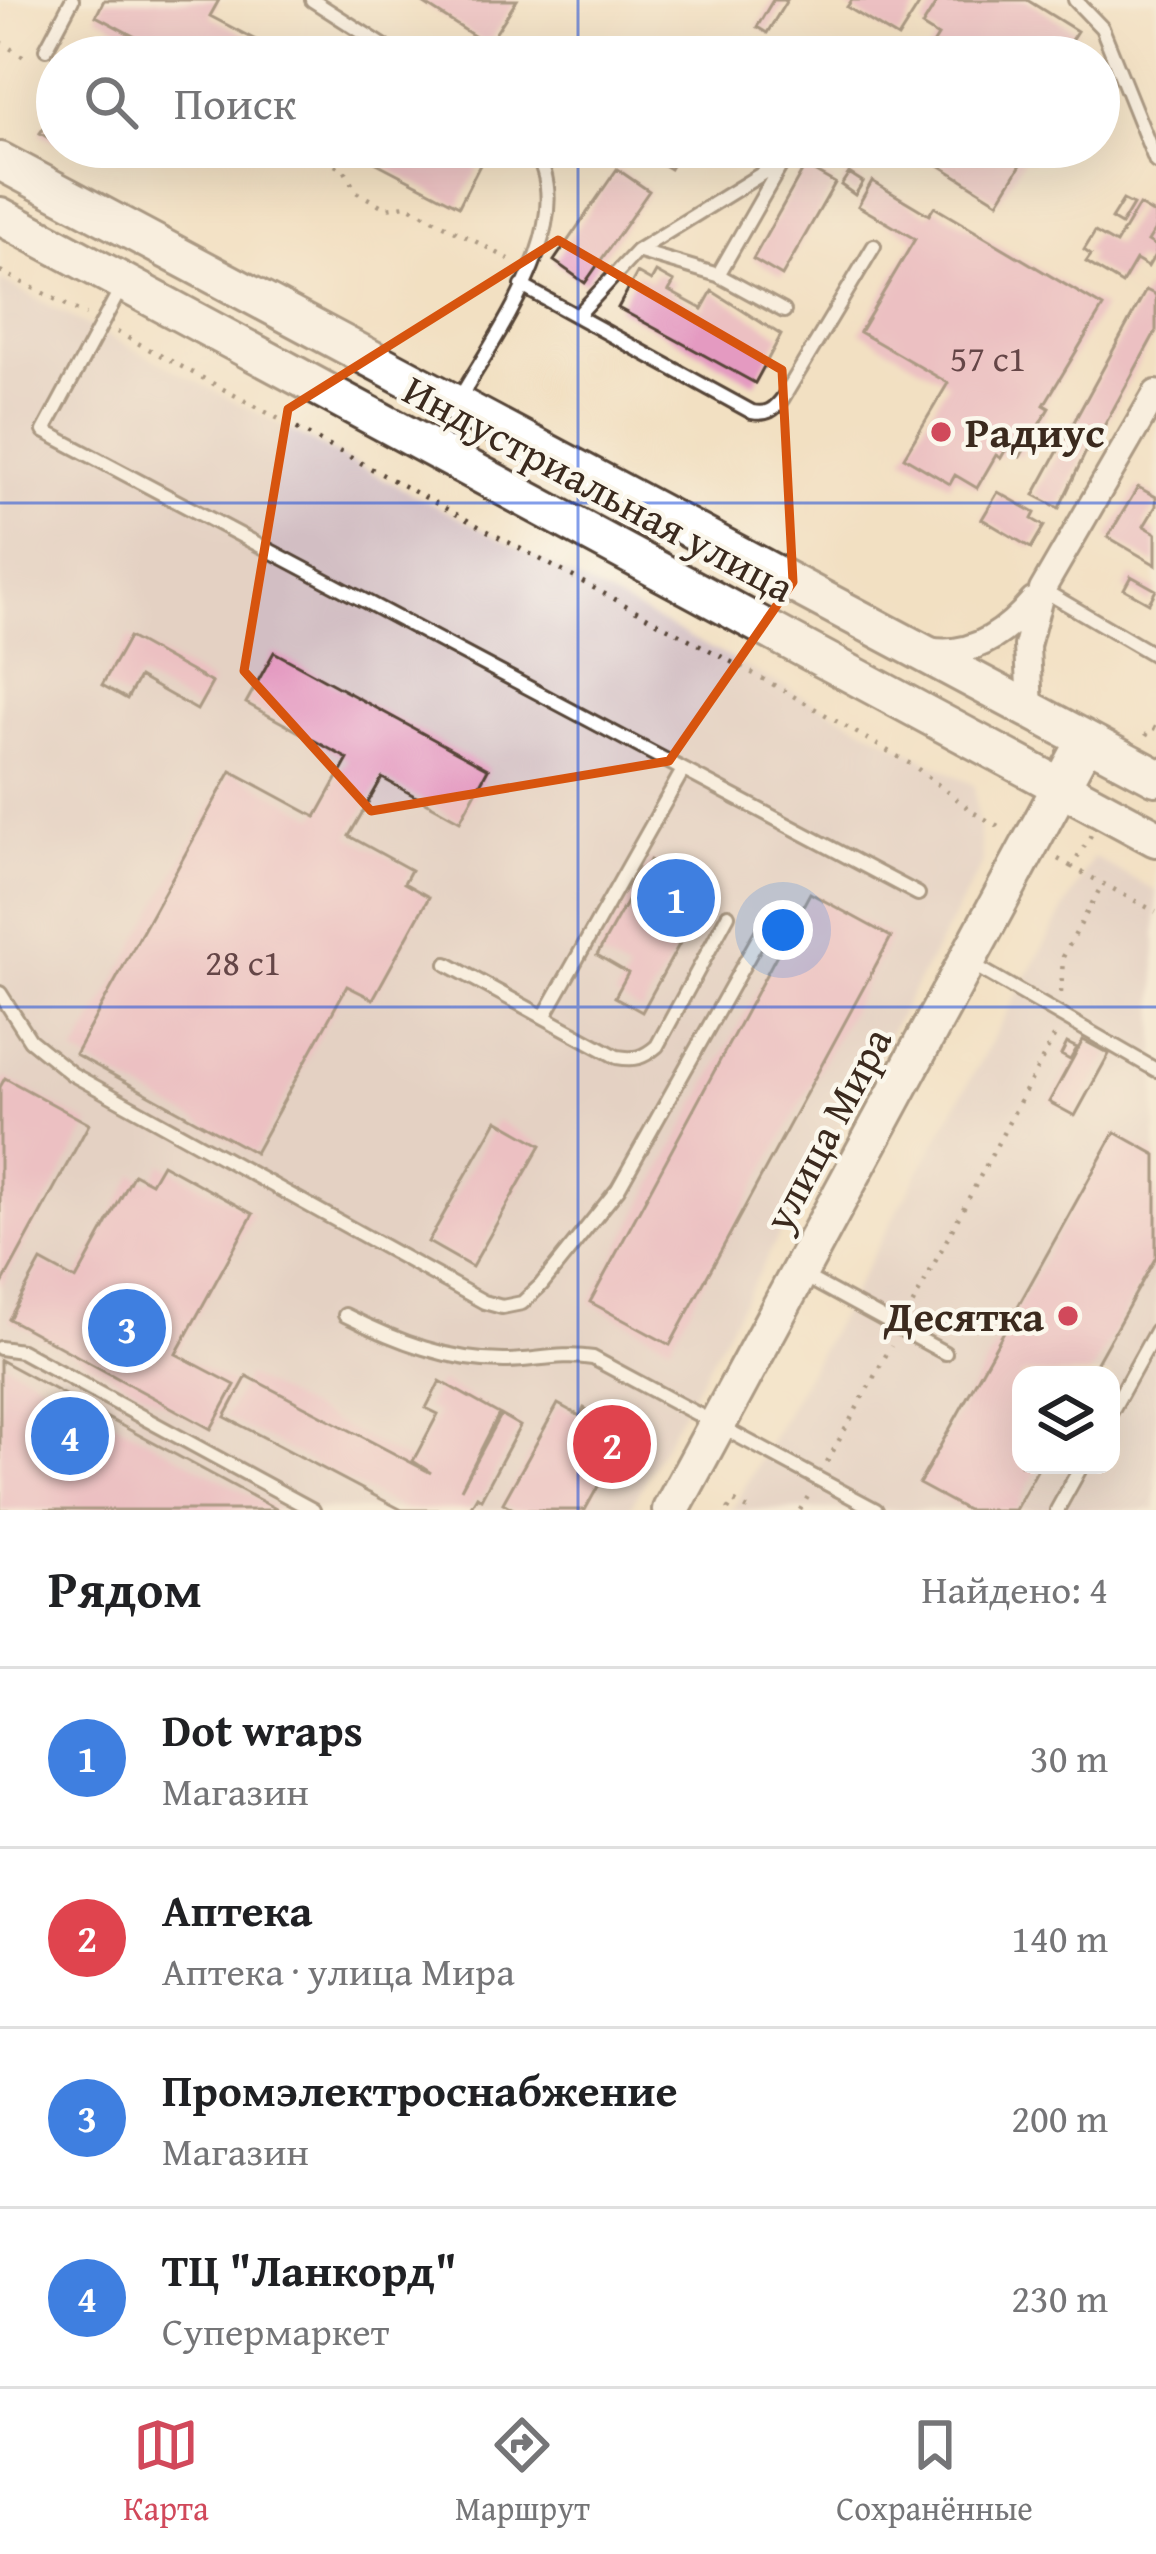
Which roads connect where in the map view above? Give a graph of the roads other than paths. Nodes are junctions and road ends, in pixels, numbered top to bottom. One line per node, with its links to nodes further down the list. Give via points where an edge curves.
1 (72, 0): 4 (lane)
2 (312, 0): 5 (lane)
3 (1075, 0): 6 (lane)
4 (53, 36)
5 (368, 36)
6 (1105, 36)
7 (1120, 73): 9 (lane)
8 (0, 161): 22 (main road, Индустриальная улица)
9 (1156, 162)
10 (542, 168): 18 (lane, via 550,205)
11 (765, 168): 15 (lane)
12 (779, 168): 16 (lane)
13 (0, 216): 17 (main road, Индустриальная улица)
14 (874, 246): 20 (lane, via 783,398 763,414)
15 (637, 251): 16 (lane); 20 (lane)
16 (718, 275): 19 (lane)
17 (124, 282): 28 (lane, via 44,430); 30 (main road, Индустриальная улица)
18 (523, 286): 20 (lane); 22 (lane)
19 (784, 311)
20 (578, 316)
21 (1156, 393): 23 (street)
22 (457, 404): 24 (main road, Индустриальная улица)
23 (1042, 590): 24 (street, via 984,642 940,652); 25 (lane); 26 (street, via 1027,646)
24 (912, 646): 26 (main road, Индустриальная улица)
25 (1156, 656)
26 (1030, 710): 27 (main road, Индустриальная улица); 30 (main road)
27 (1086, 740): 29 (main road, Индустриальная улица); 30 (main road, улица Мира)
28 (683, 770): 32 (lane); 38 (lane)
29 (1156, 776)
30 (1059, 788): 31 (main road, Индустриальная улица); 35 (main road, улица Мира)
31 (1156, 838)
32 (918, 894)
33 (728, 916): 38 (lane, via 645,1057 617,1057)
34 (771, 916): 37 (lane, via 618,1189 541,1285 522,1303 502,1307 72,1074 30,1040)
35 (967, 962): 39 (lane); 40 (main road, улица Мира)
36 (447, 964): 38 (lane)
37 (0, 993)
38 (544, 1017)
39 (1156, 1070)
40 (800, 1274): 44 (lane); 46 (main road, улица Мира)
41 (345, 1315): 46 (lane, via 474,1360 593,1358)
42 (1156, 1330): 45 (lane)
43 (0, 1348): 48 (lane, via 21,1351)
44 (945, 1353)
45 (1120, 1396)
46 (718, 1424): 49 (main road, улица Мира); 50 (lane)
47 (1077, 1474): 51 (lane)
48 (313, 1510)
49 (671, 1510)
50 (876, 1510)
51 (1057, 1510)

